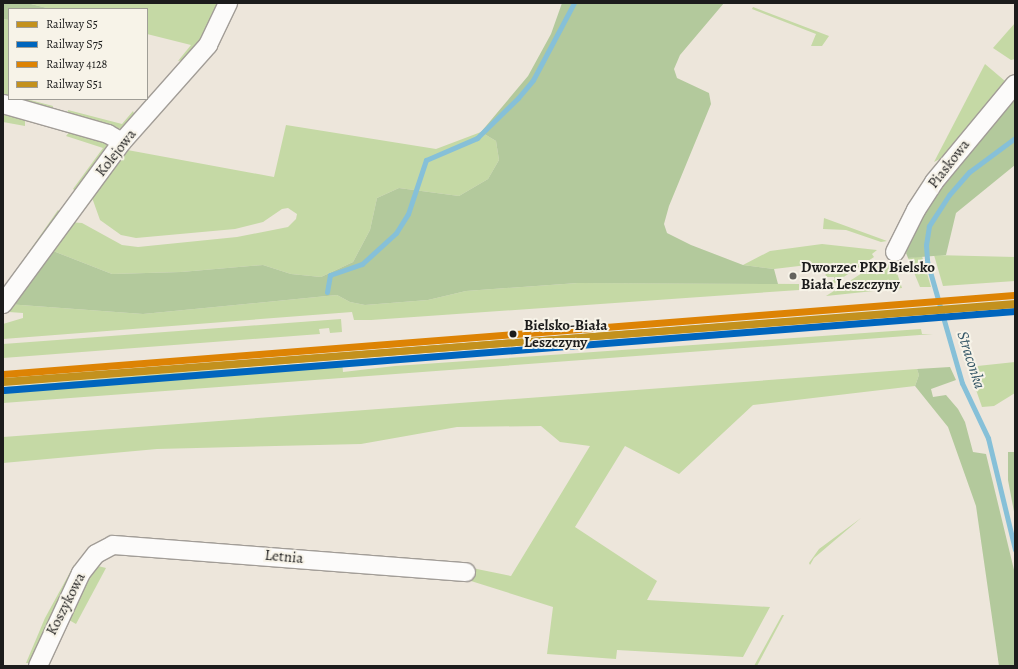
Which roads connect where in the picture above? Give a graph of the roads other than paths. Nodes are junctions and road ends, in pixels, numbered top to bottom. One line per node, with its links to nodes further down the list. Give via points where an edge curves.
1 (228, 3): 4 (street, Kolejowa, via 208,45)
2 (1015, 84): 5 (street, Piaskowa, via 934,182 916,210)
3 (3, 104): 4 (street, via 108,134)
4 (122, 142): 6 (street, Kolejowa)
5 (896, 252)
6 (3, 304)
7 (104, 548): 8 (street, Letnia, via 124,544); 9 (street, Koszykowa, via 81,573)
8 (466, 572)
9 (38, 666)

